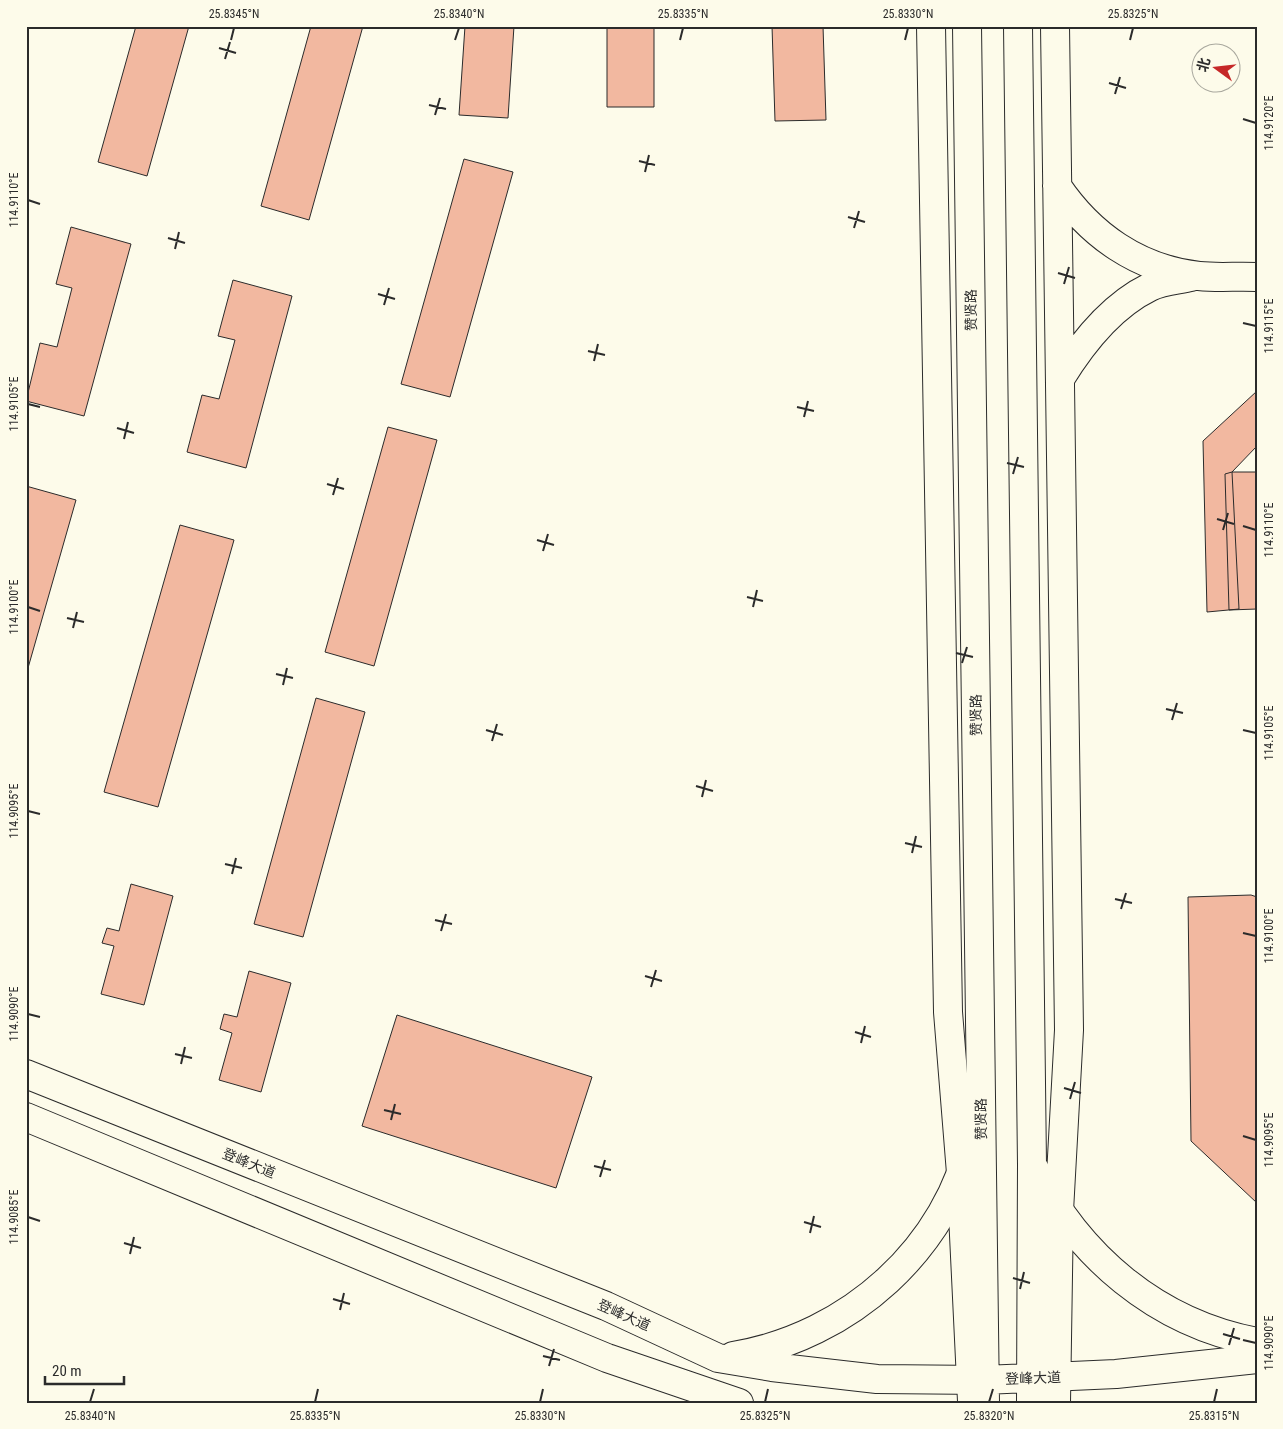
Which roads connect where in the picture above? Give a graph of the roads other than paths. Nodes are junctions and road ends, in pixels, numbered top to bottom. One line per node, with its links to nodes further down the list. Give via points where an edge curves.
1 (931, 26): 13 (main road, via 948,1012)
2 (967, 26): 10 (main road, 赞贤路)
3 (1018, 26): 12 (main road)
4 (1055, 26): 5 (main road)
5 (1057, 186): 6 (main road, via 1088,225 1121,250 1162,268); 8 (main road)
6 (1198, 276): 7 (main road); 8 (main road, via 1151,286 1124,304 1088,338)
7 (1257, 277)
8 (1060, 379): 14 (main road, via 1069,1030)
9 (26, 1074): 18 (main road, 登峰大道, via 606,1306)
10 (981, 1081): 13 (main road, via 974,1129); 20 (main road, 赞贤路)
11 (26, 1117): 22 (main road, via 607,1358)
12 (1032, 1164): 14 (main road); 21 (main road)
13 (961, 1173): 18 (main road, via 929,1234 908,1260 862,1302 808,1334 772,1347); 20 (main road)
14 (1059, 1212): 16 (main road, via 1085,1246 1134,1290 1189,1321); 21 (main road)
15 (1257, 1330): 16 (main road)
16 (1225, 1334): 17 (main road)
17 (1257, 1342)
18 (718, 1358): 20 (main road, 登峰大道)
19 (1257, 1359): 21 (main road, 登峰大道)
20 (978, 1391): 21 (main road, 登峰大道)
21 (1044, 1391)
22 (728, 1401)

